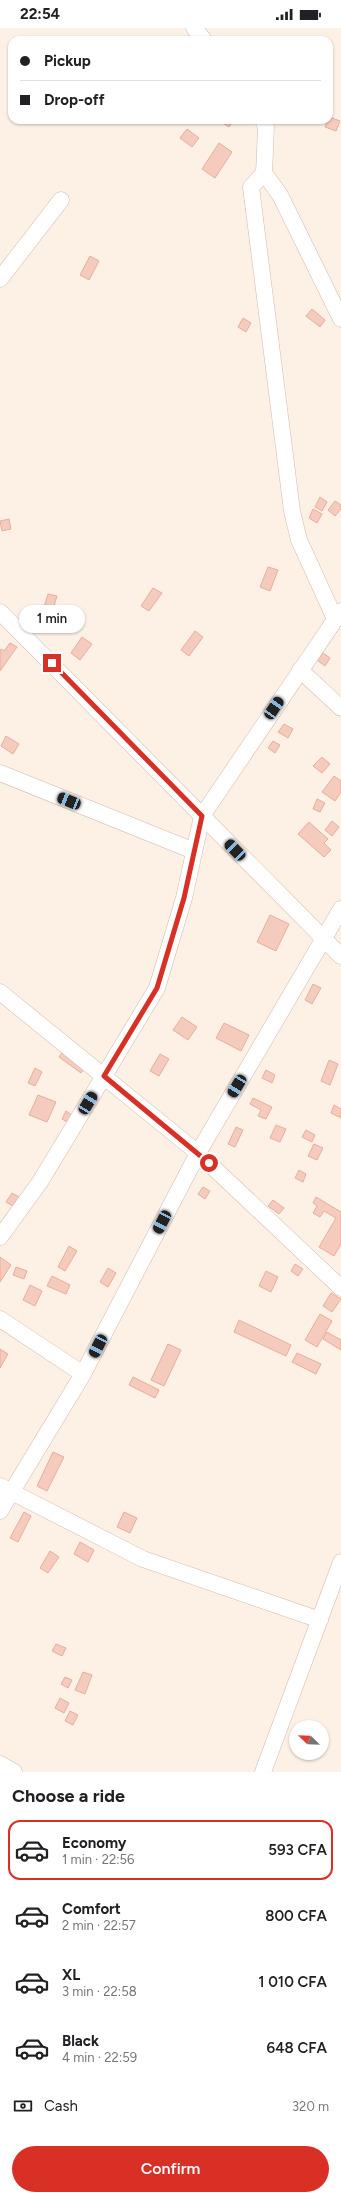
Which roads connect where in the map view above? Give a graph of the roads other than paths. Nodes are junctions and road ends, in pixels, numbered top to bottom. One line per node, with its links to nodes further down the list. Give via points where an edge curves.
1 (194, 28): 2 (street)
2 (201, 36)
3 (265, 124): 4 (street)
4 (264, 173): 7 (street, via 280,195); 9 (street, via 251,187 292,511 299,540)
5 (61, 200): 6 (street)
6 (0, 279)
7 (341, 319)
8 (0, 612): 13 (street)
9 (338, 615): 10 (street)
10 (300, 670): 11 (street); 13 (street)
11 (341, 708)
12 (0, 774): 14 (street)
13 (202, 816): 14 (street); 16 (street)
14 (194, 851): 19 (street, via 184,898 157,988)
15 (341, 909): 16 (street)
16 (323, 940): 17 (street); 20 (street)
17 (341, 956)
18 (0, 992): 19 (street)
19 (104, 1076): 20 (street); 21 (street, via 40,1182)
20 (198, 1153): 22 (street); 24 (street)
21 (0, 1237)
22 (341, 1288)
23 (0, 1319): 24 (street)
24 (83, 1374): 25 (street)
25 (6, 1489): 26 (street); 28 (street, via 143,1559)
26 (0, 1511)
27 (341, 1562): 28 (street)
28 (320, 1620): 31 (street)
29 (0, 1764): 30 (street)
30 (14, 1772)
31 (263, 1772)

